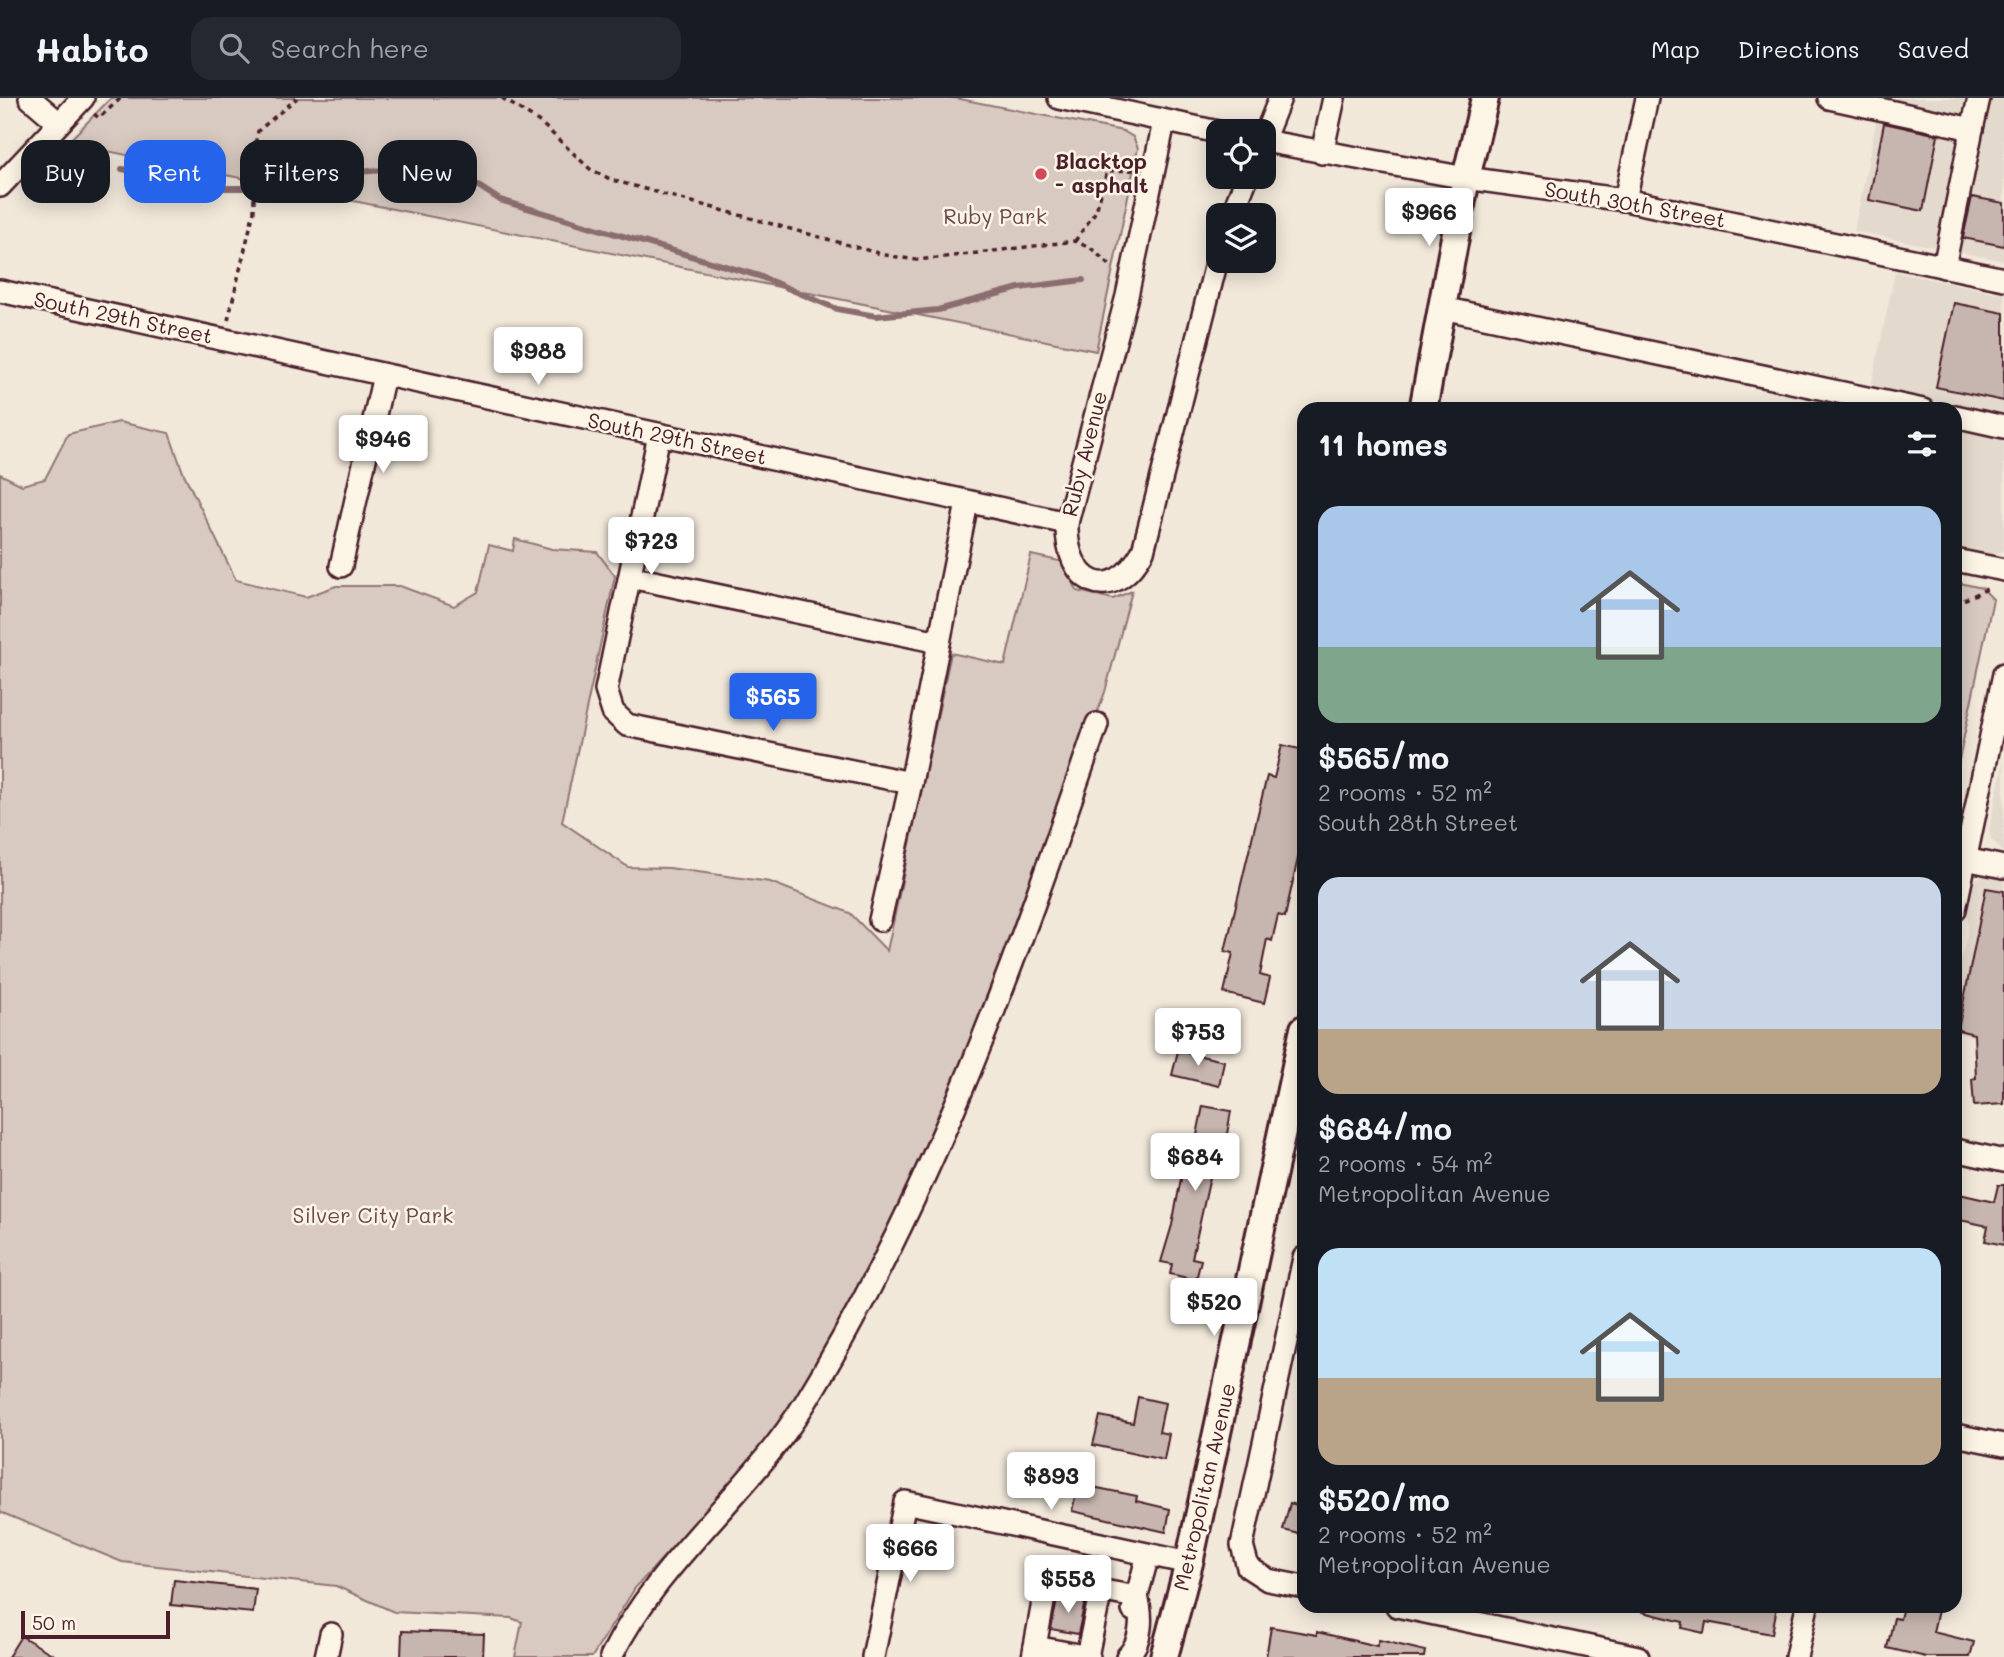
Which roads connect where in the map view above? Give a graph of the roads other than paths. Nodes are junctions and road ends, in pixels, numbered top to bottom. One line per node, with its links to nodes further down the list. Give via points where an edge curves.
1 (30, 98): 12 (street)
2 (1059, 98): 10 (street)
3 (1334, 98): 16 (street)
4 (1485, 98): 17 (main road)
5 (1647, 98): 19 (street)
6 (1829, 98): 14 (street)
7 (1979, 98): 14 (street)
8 (1278, 102): 11 (street)
9 (87, 105): 12 (street)
10 (1154, 113): 13 (street); 32 (street, Ruby Avenue, via 1126,296)
11 (1272, 119)
12 (59, 123): 18 (street)
13 (1206, 128)
14 (1972, 129): 20 (street)
15 (1276, 142): 16 (street, South 30th Street)
16 (1322, 153): 17 (street, South 30th Street)
17 (1466, 178): 19 (street, South 30th Street); 24 (main road)
18 (0, 186)
19 (1625, 200): 20 (street, South 30th Street)
20 (1944, 267): 22 (street, South 30th Street)
21 (1214, 273): 32 (street, Ruby Avenue, via 1143,551 1131,572 1111,584 1090,580 1066,547)
22 (2004, 279)
23 (0, 291): 25 (street, South 29th Street)
24 (1442, 308): 26 (main road); 27 (street)
25 (384, 374): 30 (street, South 29th Street); 34 (street)
26 (1424, 402)
27 (1885, 402)
28 (1962, 418): 29 (street)
29 (2004, 427)
30 (659, 435): 31 (street, South 29th Street); 36 (street)
31 (967, 503): 32 (street, South 29th Street); 37 (street)
32 (1067, 523)
33 (1962, 561): 35 (street)
34 (341, 566)
35 (2004, 570)
36 (630, 577): 37 (street); 41 (street, via 606,690 613,712 627,725)
37 (939, 642): 41 (street)
38 (2004, 674): 39 (street)
39 (2002, 697): 42 (street)
40 (1097, 724): 63 (street, via 1026,932 949,1118 860,1310 772,1451 651,1594)
41 (911, 783): 45 (street)
42 (1965, 859): 43 (street); 44 (street)
43 (2004, 867)
44 (1962, 874)
45 (880, 920)
46 (1297, 1062): 53 (main road, Metropolitan Avenue)
47 (1962, 1152): 48 (street)
48 (2004, 1161)
49 (1297, 1310): 54 (street, via 1242,1545 1248,1567 1268,1580)
50 (1962, 1436): 51 (street)
51 (2004, 1444)
52 (1148, 1555): 53 (street); 56 (street); 64 (street, via 905,1502)
53 (1189, 1563): 66 (main road, Metropolitan Avenue)
54 (1297, 1586)
55 (1101, 1590): 56 (street); 60 (street, via 1047,1581); 61 (street)
56 (1137, 1597): 65 (street)
57 (1430, 1613): 67 (street)
58 (1805, 1613): 68 (street)
59 (331, 1634): 62 (street)
60 (1034, 1652): 61 (street)
61 (1088, 1656)
62 (326, 1657)
63 (611, 1657)
64 (873, 1657)
65 (1124, 1657)
66 (1164, 1657)
67 (1638, 1657)
68 (1796, 1657)

